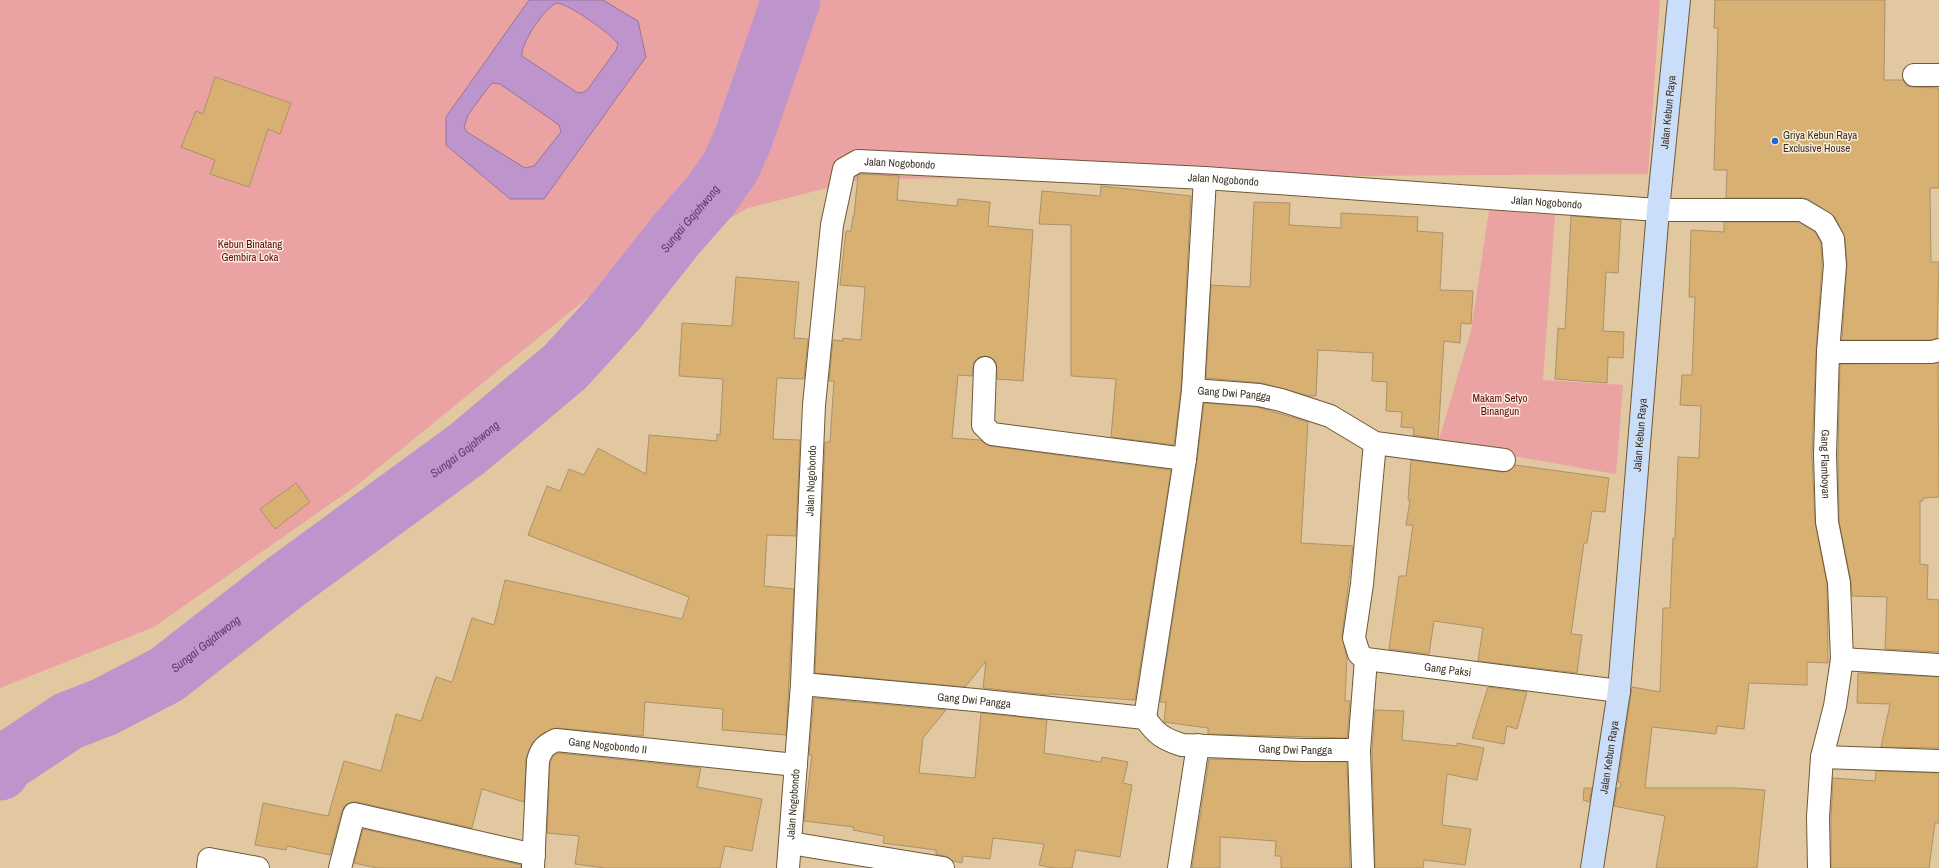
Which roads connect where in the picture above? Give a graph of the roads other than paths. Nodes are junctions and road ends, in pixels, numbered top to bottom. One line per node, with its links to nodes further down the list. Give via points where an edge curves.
1 (1679, 0): 5 (street, Jalan Kebun Raya)
2 (1914, 75): 3 (street)
3 (1939, 75)
4 (1205, 178): 5 (street, Jalan Nogobondo); 9 (street); 16 (street, Jalan Nogobondo, via 858,161 844,169 832,225 814,405)
5 (1658, 210): 7 (street, Gang Flamboyan, via 1802,210 1824,223 1834,239 1835,265); 17 (street, Jalan Kebun Raya)
6 (1939, 350): 7 (street)
7 (1828, 352): 14 (street, Gang Flamboyan, via 1825,455 1827,522 1839,584)
8 (985, 368): 11 (street, via 983,425 992,434)
9 (1193, 390): 10 (street, Gang Dwi Pangga, via 1259,395 1281,400 1330,416); 11 (street, Gang Dwi Pangga)
10 (1375, 443): 12 (street); 13 (street, via 1362,584 1354,638 1359,654)
11 (1185, 459): 18 (street, Gang Dwi Pangga)
12 (1504, 460)
13 (1366, 659): 17 (street, Gang Paksi); 20 (street)
14 (1842, 659): 15 (street); 21 (street, Gang Flamboyan, via 1835,706)
15 (1939, 665)
16 (802, 684): 18 (street, Gang Dwi Pangga); 23 (street, Jalan Nogobondo)
17 (1619, 691): 33 (street, Jalan Kebun Raya)
18 (1145, 718): 19 (street, Gang Dwi Pangga, via 1155,732 1169,741 1182,745)
19 (1198, 745): 20 (street, Gang Dwi Pangga); 31 (street)
20 (1359, 750): 32 (street)
21 (1822, 757): 22 (street); 34 (street, Gang Flamboyan, via 1818,817)
22 (1939, 761)
23 (796, 765): 24 (street, Jalan Nogobondo); 25 (street, Gang Nogobondo II, via 556,740 540,752 538,761)
24 (790, 843): 29 (street, Jalan Nogobondo); 30 (street)
25 (533, 862): 28 (street, via 354,814)
26 (208, 868): 27 (street, via 209,860)
27 (258, 868)
28 (340, 868)
29 (788, 868)
30 (943, 868)
31 (1179, 868)
32 (1363, 868)
33 (1592, 868)
34 (1819, 868)

